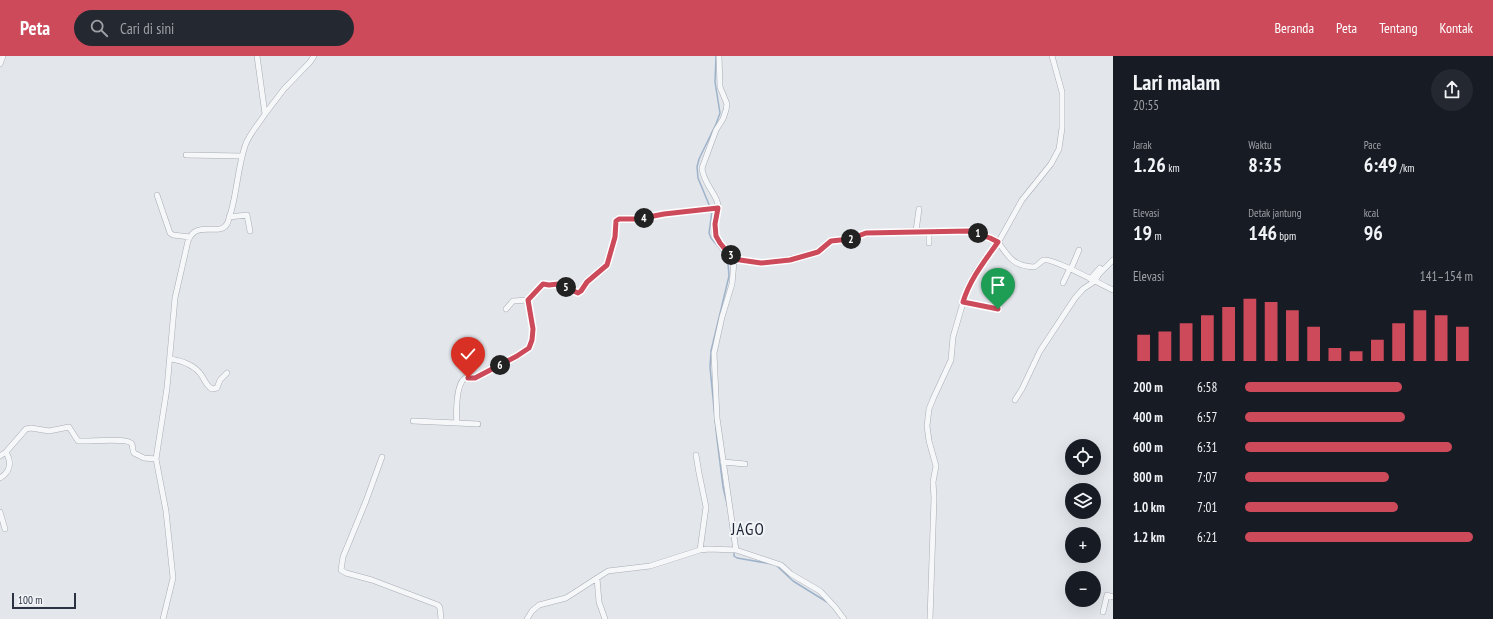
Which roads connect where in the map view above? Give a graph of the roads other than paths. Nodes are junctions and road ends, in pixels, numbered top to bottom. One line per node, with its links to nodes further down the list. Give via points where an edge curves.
1 (3, 56): 6 (street)
2 (257, 56): 7 (street)
3 (314, 56): 7 (street)
4 (719, 56): 11 (street, via 720,87 727,104 702,168 717,201)
5 (1052, 56): 18 (street, via 1062,93 1059,149 1051,164 1019,204)
6 (0, 64)
7 (265, 114): 9 (street, via 249,135)
8 (186, 155): 9 (street)
9 (242, 156): 13 (street)
10 (157, 194): 17 (street, via 170,234)
11 (717, 208): 22 (street, via 716,236); 28 (street, via 638,219 617,219 607,265 587,282 581,291 578,293 558,284 543,284)
12 (920, 208): 15 (street)
13 (229, 217): 14 (street, via 247,215); 17 (street, via 227,225 222,228 197,230)
14 (250, 231)
15 (916, 232): 16 (street); 22 (street, via 866,233 850,239 831,241 818,252 790,260 761,263)
16 (929, 232): 18 (street, via 972,232); 19 (street)
17 (190, 237): 32 (street, via 175,298)
18 (998, 242): 24 (street, via 1012,261 1021,265 1034,267 1047,260); 29 (street, via 975,273)
19 (929, 243)
20 (1079, 250): 24 (street)
21 (1113, 255): 25 (street)
22 (733, 259): 43 (street, via 732,284 718,329 714,353 717,418)
23 (1113, 260): 25 (street)
24 (1071, 269): 25 (street); 26 (street)
25 (1092, 279): 27 (street); 34 (street, via 1075,298 1040,350)
26 (1063, 283)
27 (1113, 290)
28 (528, 300): 30 (street, via 513,301); 36 (street, via 533,329 531,345 526,351 475,378 462,380 456,410)
29 (963, 302): 31 (street); 58 (street, via 952,337 951,362 933,399 928,416 928,441 936,469 933,482)
30 (506, 309)
31 (998, 309)
32 (170, 359): 33 (street, via 184,361 200,374 212,389 216,388); 42 (street)
33 (227, 373)
34 (1015, 400)
35 (413, 421): 36 (street)
36 (457, 422): 37 (street)
37 (478, 424)
38 (6, 452): 40 (street); 42 (street, via 26,429 49,431 67,426 78,440 128,441 132,444 134,453 144,458); 45 (street, via 10,460 9,471)
39 (696, 455): 48 (street, via 706,507)
40 (0, 456)
41 (382, 457): 54 (street, via 343,557 341,570 438,605)
42 (156, 459): 53 (street, via 166,511 173,578)
43 (723, 462): 44 (street); 49 (street)
44 (746, 464)
45 (0, 478)
46 (0, 512): 47 (street)
47 (4, 529)
48 (700, 550): 49 (street); 50 (street, via 650,566 608,571)
49 (734, 550): 57 (street, via 781,564 791,574 820,591)
50 (598, 578): 55 (street, via 566,598 539,605 532,610); 56 (street, via 599,602)
51 (1113, 597): 52 (street, via 1107,595)
52 (1103, 612)
53 (163, 619)
54 (441, 619)
55 (527, 619)
56 (605, 619)
57 (844, 619)
58 (930, 619)

